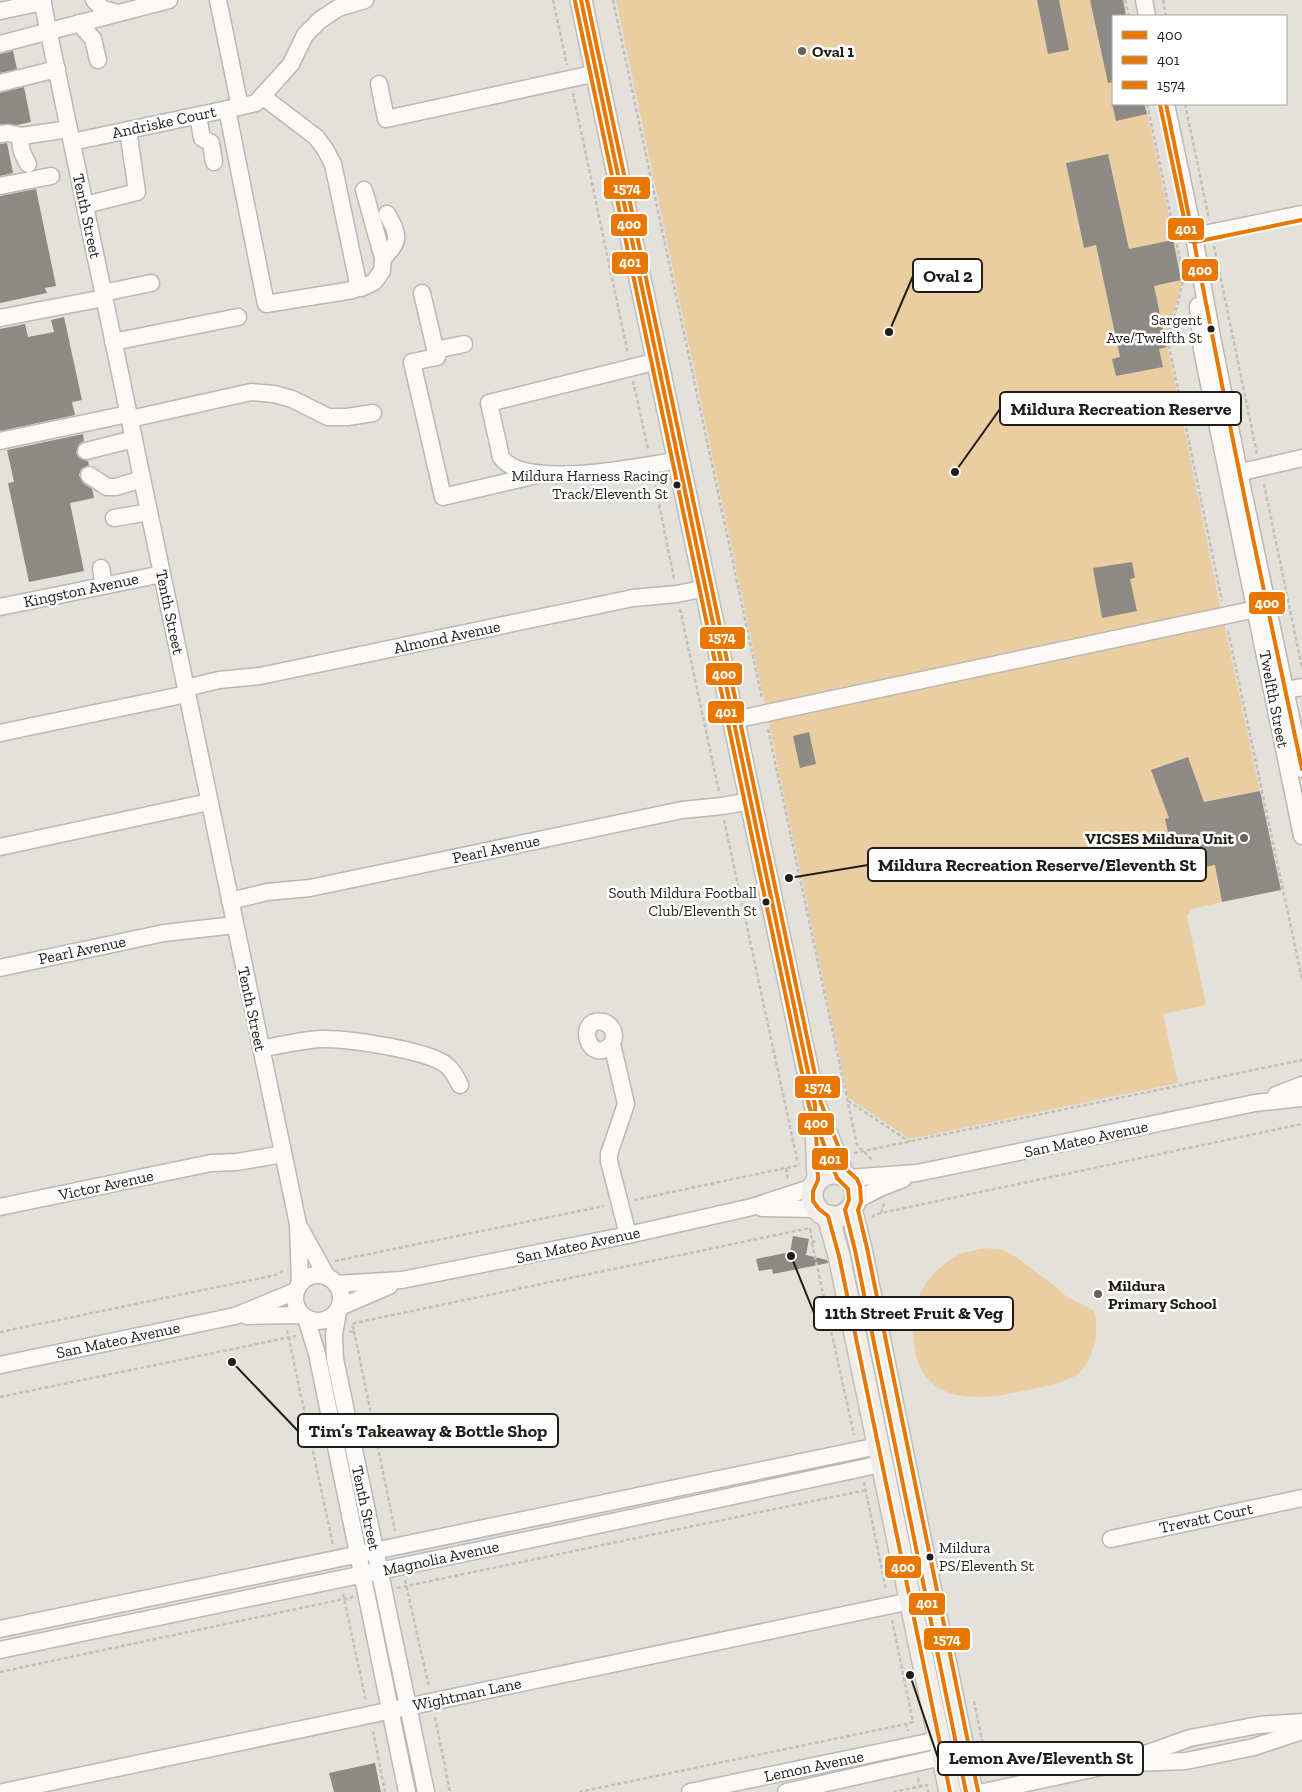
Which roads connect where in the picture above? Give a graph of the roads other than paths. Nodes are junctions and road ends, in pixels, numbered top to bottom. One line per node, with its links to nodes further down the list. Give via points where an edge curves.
1 (94, 0): 8 (street, via 103,9)
2 (169, 0): 8 (street)
3 (218, 0): 21 (street)
4 (365, 0): 19 (street, via 338,8 320,20 305,35 291,64)
5 (581, 0): 16 (main road)
6 (1144, 0): 10 (street)
7 (43, 1): 9 (street); 12 (street, Tenth Street)
8 (120, 4): 11 (street)
9 (0, 11)
10 (1147, 15)
11 (79, 23): 12 (street); 14 (street, via 93,39)
12 (49, 31): 13 (street); 15 (street, Tenth Street)
13 (0, 44)
14 (98, 60)
15 (57, 69): 17 (street); 25 (street, Tenth Street)
16 (597, 73): 18 (street, via 386,119); 46 (main road)
17 (0, 83)
18 (379, 84)
19 (259, 100): 21 (street, Andriske Court); 38 (street, via 316,137 333,164 358,283)
20 (1166, 105): 35 (street, Twelfth Street)
21 (234, 108): 22 (street, Andriske Court); 38 (street, via 266,304)
22 (198, 116): 23 (street, Andriske Court); 27 (street, via 202,138 211,143)
23 (128, 130): 25 (street, Andriske Court); 32 (street, via 137,192)
24 (0, 134): 26 (street, Andriske Court, via 8,132)
25 (70, 135): 26 (street, Andriske Court); 32 (street, Tenth Street)
26 (22, 136): 28 (street, via 21,150)
27 (214, 162)
28 (28, 164)
29 (51, 176): 30 (street)
30 (0, 186)
31 (364, 190): 36 (street)
32 (85, 205): 40 (street, Tenth Street)
33 (388, 214): 36 (street, via 397,241)
34 (1302, 214): 35 (street)
35 (1194, 236): 55 (street, Twelfth Street, via 1200,267 1199,328)
36 (383, 258): 38 (street, via 382,271 374,282)
37 (151, 283): 40 (street)
38 (356, 287)
39 (422, 293): 45 (street)
40 (104, 296): 42 (street); 43 (street, Tenth Street)
41 (238, 317): 43 (street)
42 (0, 318)
43 (113, 342): 48 (street, Tenth Street)
44 (464, 344): 45 (street)
45 (435, 350): 54 (street, via 437,357 412,362 443,498)
46 (658, 361): 53 (main road); 54 (street, via 489,403 501,457 506,464)
47 (372, 413): 48 (street, via 328,417 292,399 251,392)
48 (129, 417): 49 (street, Tenth Street); 50 (street)
49 (134, 440): 51 (street, via 104,446); 57 (street, Tenth Street)
50 (0, 441)
51 (88, 443)
52 (1302, 458): 55 (street)
53 (679, 460): 54 (street, via 583,474); 62 (main road)
54 (547, 473)
55 (1233, 474): 65 (street, Twelfth Street); 67 (street, Twelfth Street)
56 (89, 475): 57 (street, via 107,488)
57 (142, 479): 58 (street, Tenth Street)
58 (149, 512): 59 (street); 61 (street, Tenth Street)
59 (114, 518)
60 (101, 568): 63 (street)
61 (162, 574): 63 (street, Kingston Avenue); 68 (street, Tenth Street)
62 (705, 583): 68 (street, Almond Avenue, via 677,594 634,598 260,676 219,680); 69 (main road)
63 (104, 586): 64 (street, Kingston Avenue)
64 (0, 607)
65 (1256, 610): 67 (street, Twelfth Street); 69 (street)
66 (1302, 687): 67 (street)
67 (1279, 692): 71 (street, Twelfth Street); 74 (street, Twelfth Street)
68 (187, 693): 70 (street, Almond Avenue); 73 (street, Tenth Street)
69 (734, 720): 72 (main road)
70 (0, 733)
71 (1302, 770)
72 (750, 796): 76 (street, Pearl Avenue, via 722,806 682,810 310,888); 85 (main road)
73 (209, 802): 75 (street); 76 (street, Tenth Street)
74 (1302, 836)
75 (0, 847)
76 (232, 912): 77 (street, Pearl Avenue, via 164,933); 79 (street, Tenth Street)
77 (0, 968)
78 (612, 1044): 94 (street, via 626,1104 609,1161)
79 (261, 1048): 80 (street, via 324,1039 379,1045 443,1062); 84 (street, Tenth Street)
80 (460, 1085)
81 (1302, 1085): 83 (street, San Mateo Avenue)
82 (1302, 1098): 83 (street, San Mateo Avenue)
83 (1256, 1102): 86 (street, San Mateo Avenue)
84 (282, 1148): 90 (street, Victor Avenue, via 237,1162 211,1163); 93 (street, Tenth Street)
85 (826, 1157): 87 (main road); 88 (main road)
86 (917, 1173): 87 (street, San Mateo Avenue); 89 (street, San Mateo Avenue, via 882,1187)
87 (845, 1177): 88 (main road, via 830,1174); 89 (main road, via 854,1188)
88 (816, 1183): 91 (street, San Mateo Avenue); 92 (main road, via 812,1199)
89 (853, 1205): 92 (main road, via 841,1216); 102 (main road)
90 (0, 1207)
91 (752, 1207): 92 (street, San Mateo Avenue); 94 (street, San Mateo Avenue)
92 (822, 1213): 103 (main road, via 834,1238)
93 (298, 1224): 95 (street, Tenth Street); 97 (street, Tenth Street)
94 (628, 1235): 96 (street, San Mateo Avenue)
95 (331, 1280): 96 (street, San Mateo Avenue); 97 (street, via 312,1276); 98 (street, via 340,1291)
96 (402, 1280): 98 (street, San Mateo Avenue)
97 (298, 1287): 99 (street, San Mateo Avenue, via 280,1299); 100 (street, via 296,1304)
98 (339, 1309): 100 (street, via 327,1320 312,1321); 119 (street, Tenth Street, via 334,1334 335,1359)
99 (235, 1316): 100 (street, San Mateo Avenue); 101 (street, San Mateo Avenue)
100 (304, 1316): 120 (street, Tenth Street, via 311,1334)
101 (0, 1365)
102 (902, 1449): 103 (main road); 128 (main road)
103 (869, 1457): 104 (street, Magnolia Avenue); 106 (street, Magnolia Avenue); 131 (main road)
104 (785, 1466): 105 (street, Magnolia Avenue); 106 (street)
105 (716, 1480): 107 (street, Magnolia Avenue); 108 (street)
106 (788, 1484): 108 (street, Magnolia Avenue)
107 (649, 1494): 110 (street, Magnolia Avenue); 111 (street)
108 (720, 1498): 111 (street, Magnolia Avenue)
109 (1302, 1498): 117 (street, Trevatt Court)
110 (581, 1508): 112 (street, Magnolia Avenue); 114 (street)
111 (653, 1513): 114 (street, Magnolia Avenue)
112 (536, 1517): 113 (street, Magnolia Avenue); 116 (street)
113 (488, 1527): 115 (street, Magnolia Avenue); 118 (street)
114 (585, 1528): 116 (street, Magnolia Avenue)
115 (444, 1536): 119 (street, Magnolia Avenue); 121 (street)
116 (540, 1537): 118 (street, Magnolia Avenue)
117 (1111, 1539)
118 (492, 1547): 121 (street, Magnolia Avenue)
119 (375, 1550): 120 (street, Magnolia Avenue); 123 (street, Tenth Street)
120 (359, 1554): 122 (street, Magnolia Avenue); 124 (street, Tenth Street)
121 (448, 1556): 123 (street, Magnolia Avenue)
122 (288, 1569): 125 (street, Magnolia Avenue); 127 (street)
123 (379, 1570): 124 (street, Magnolia Avenue); 141 (street, Tenth Street)
124 (363, 1574): 127 (street, Magnolia Avenue); 142 (street, Tenth Street)
125 (240, 1579): 126 (street, Magnolia Avenue); 130 (street)
126 (198, 1588): 129 (street, Magnolia Avenue); 133 (street)
127 (292, 1589): 130 (street, Magnolia Avenue)
128 (932, 1597): 131 (street, Wightman Lane); 145 (main road)
129 (150, 1599): 132 (street, Magnolia Avenue); 135 (street)
130 (244, 1599): 133 (street, Magnolia Avenue)
131 (910, 1602): 141 (street, Wightman Lane); 146 (main road)
132 (105, 1608): 134 (street, Magnolia Avenue); 137 (street)
133 (202, 1608): 135 (street, Magnolia Avenue)
134 (60, 1617): 136 (street, Magnolia Avenue); 138 (street)
135 (154, 1619): 137 (street, Magnolia Avenue)
136 (7, 1628): 139 (street)
137 (109, 1628): 138 (street, Magnolia Avenue)
138 (64, 1638): 139 (street, Magnolia Avenue)
139 (17, 1647): 140 (street, Magnolia Avenue)
140 (0, 1650)
141 (408, 1707): 142 (street, Wightman Lane); 150 (street, Tenth Street)
142 (391, 1710): 148 (street, Wightman Lane); 149 (street, Tenth Street)
143 (1302, 1722): 147 (street, via 1250,1726 1190,1738)
144 (1302, 1731): 147 (street, via 1254,1747 1186,1761)
145 (962, 1744): 146 (main road); 154 (main road)
146 (940, 1748): 151 (street, Lemon Avenue, via 910,1746); 152 (street, Lemon Avenue, via 914,1764); 153 (main road)
147 (1120, 1763): 155 (street)
148 (3, 1792)
149 (408, 1792)
150 (426, 1792)
151 (690, 1792)
152 (786, 1792)
153 (950, 1792)
154 (972, 1792)
155 (984, 1792)

